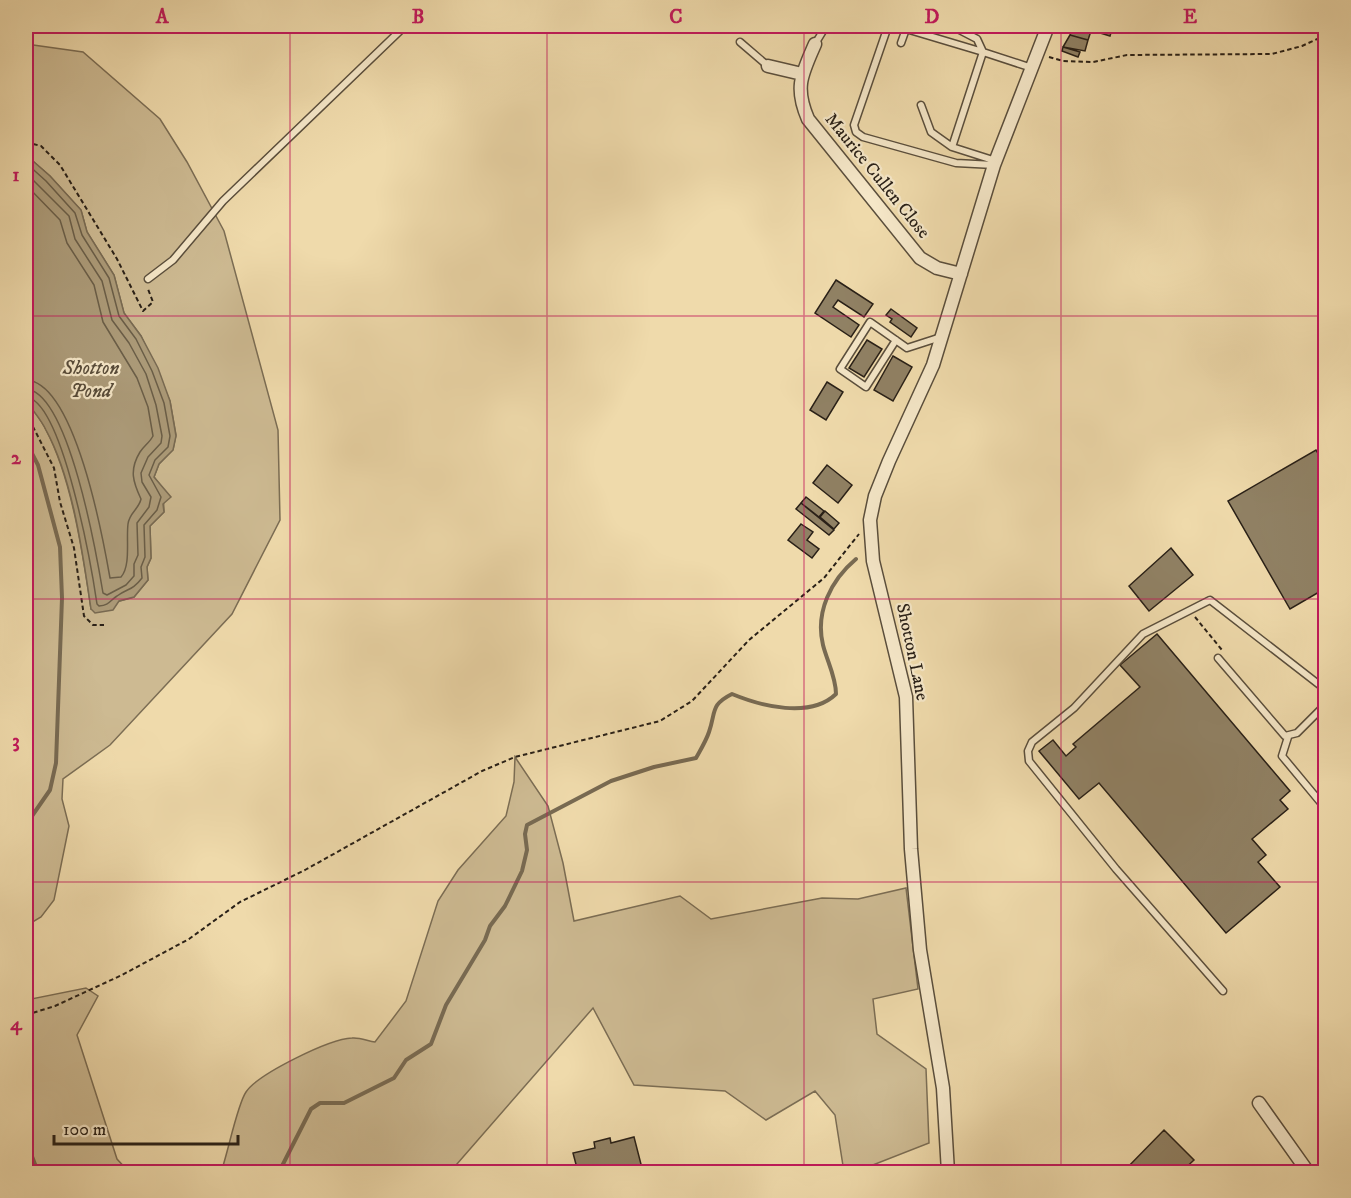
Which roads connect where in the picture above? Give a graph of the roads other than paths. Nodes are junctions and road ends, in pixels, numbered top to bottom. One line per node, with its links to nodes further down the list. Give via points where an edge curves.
1 (405, 26): 17 (lane, via 223,201 173,260)
2 (826, 26): 8 (lane)
3 (952, 26): 9 (lane, via 977,39)
4 (1048, 26): 11 (street, Shotton Lane)
5 (886, 32): 15 (lane, via 854,125 856,132 956,163)
6 (740, 42): 10 (lane)
7 (901, 43): 9 (lane, via 906,29)
8 (814, 44): 12 (street, Maurice Cullen Close)
9 (983, 52): 11 (lane); 14 (lane)
10 (768, 66): 12 (street)
11 (1032, 68): 15 (street, Shotton Lane)
12 (802, 74): 16 (street, Maurice Cullen Close, via 801,102 808,119 920,258 937,268)
13 (921, 105): 14 (lane, via 931,132)
14 (952, 147): 15 (lane)
15 (995, 163): 16 (street, Shotton Lane)
16 (961, 274): 18 (street, Shotton Lane)
17 (148, 279)
18 (942, 337): 19 (lane, via 907,348); 27 (street, Shotton Lane, via 920,396 888,461 870,520 873,561 906,697 911,849 920,950 944,1088)
19 (896, 340): 19 (lane, via 866,387 840,369 870,322)
20 (1218, 658): 23 (lane)
21 (1326, 690): 25 (lane, via 1210,600 1143,634 1074,708 1032,742 1028,751 1029,761 1116,869)
22 (1326, 704): 23 (lane, via 1304,728)
23 (1288, 737): 24 (lane, via 1282,756)
24 (1326, 809)
25 (1223, 991)
26 (1259, 1103): 28 (street)
27 (948, 1173)
28 (1308, 1173)

